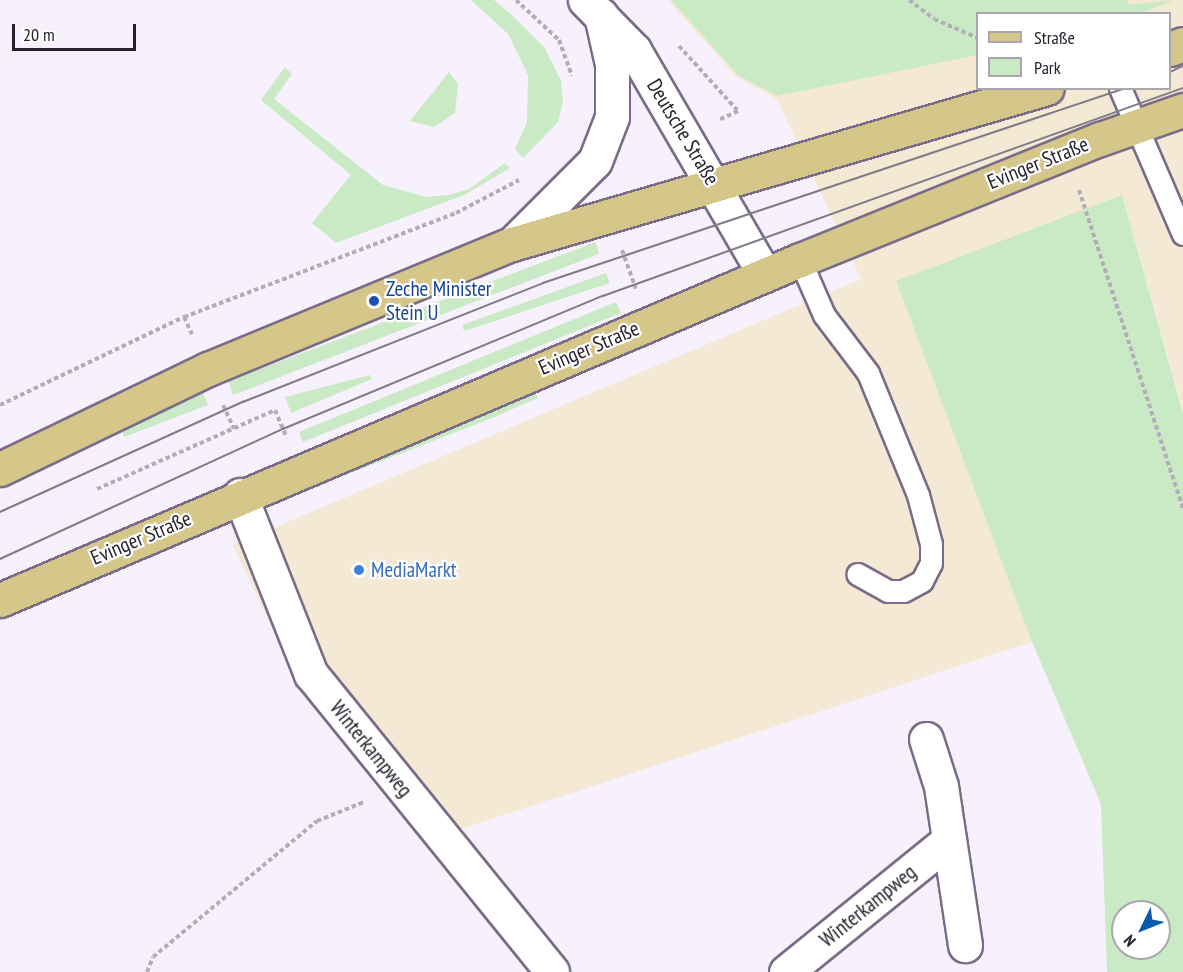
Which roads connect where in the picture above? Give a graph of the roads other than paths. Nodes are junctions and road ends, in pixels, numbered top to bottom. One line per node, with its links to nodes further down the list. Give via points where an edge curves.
1 (593, 7): 6 (street, Deutsche Straße, via 634,50); 9 (street, via 612,64 612,117 595,161)
2 (1040, 90): 6 (main road)
3 (1121, 90): 5 (lane)
4 (1183, 110): 5 (main road, Evinger Straße)
5 (1136, 126): 7 (lane); 10 (main road, Evinger Straße)
6 (715, 186): 9 (main road); 11 (street, Deutsche Straße)
7 (1177, 202): 8 (lane)
8 (1183, 234)
9 (512, 244): 12 (main road, via 208,369)
10 (800, 260): 11 (main road, Evinger Straße); 14 (lane, via 824,315 868,373 918,495 932,544 931,563 922,581 903,591 888,591)
11 (765, 275): 13 (main road, Evinger Straße)
12 (0, 469)
13 (240, 495): 15 (main road, Evinger Straße); 19 (street, Winterkampweg, via 311,674)
14 (857, 574)
15 (0, 600)
16 (926, 739): 17 (street, via 941,786)
17 (949, 840): 18 (street); 20 (street, Winterkampweg)
18 (965, 945)
19 (552, 972)
20 (786, 972)

